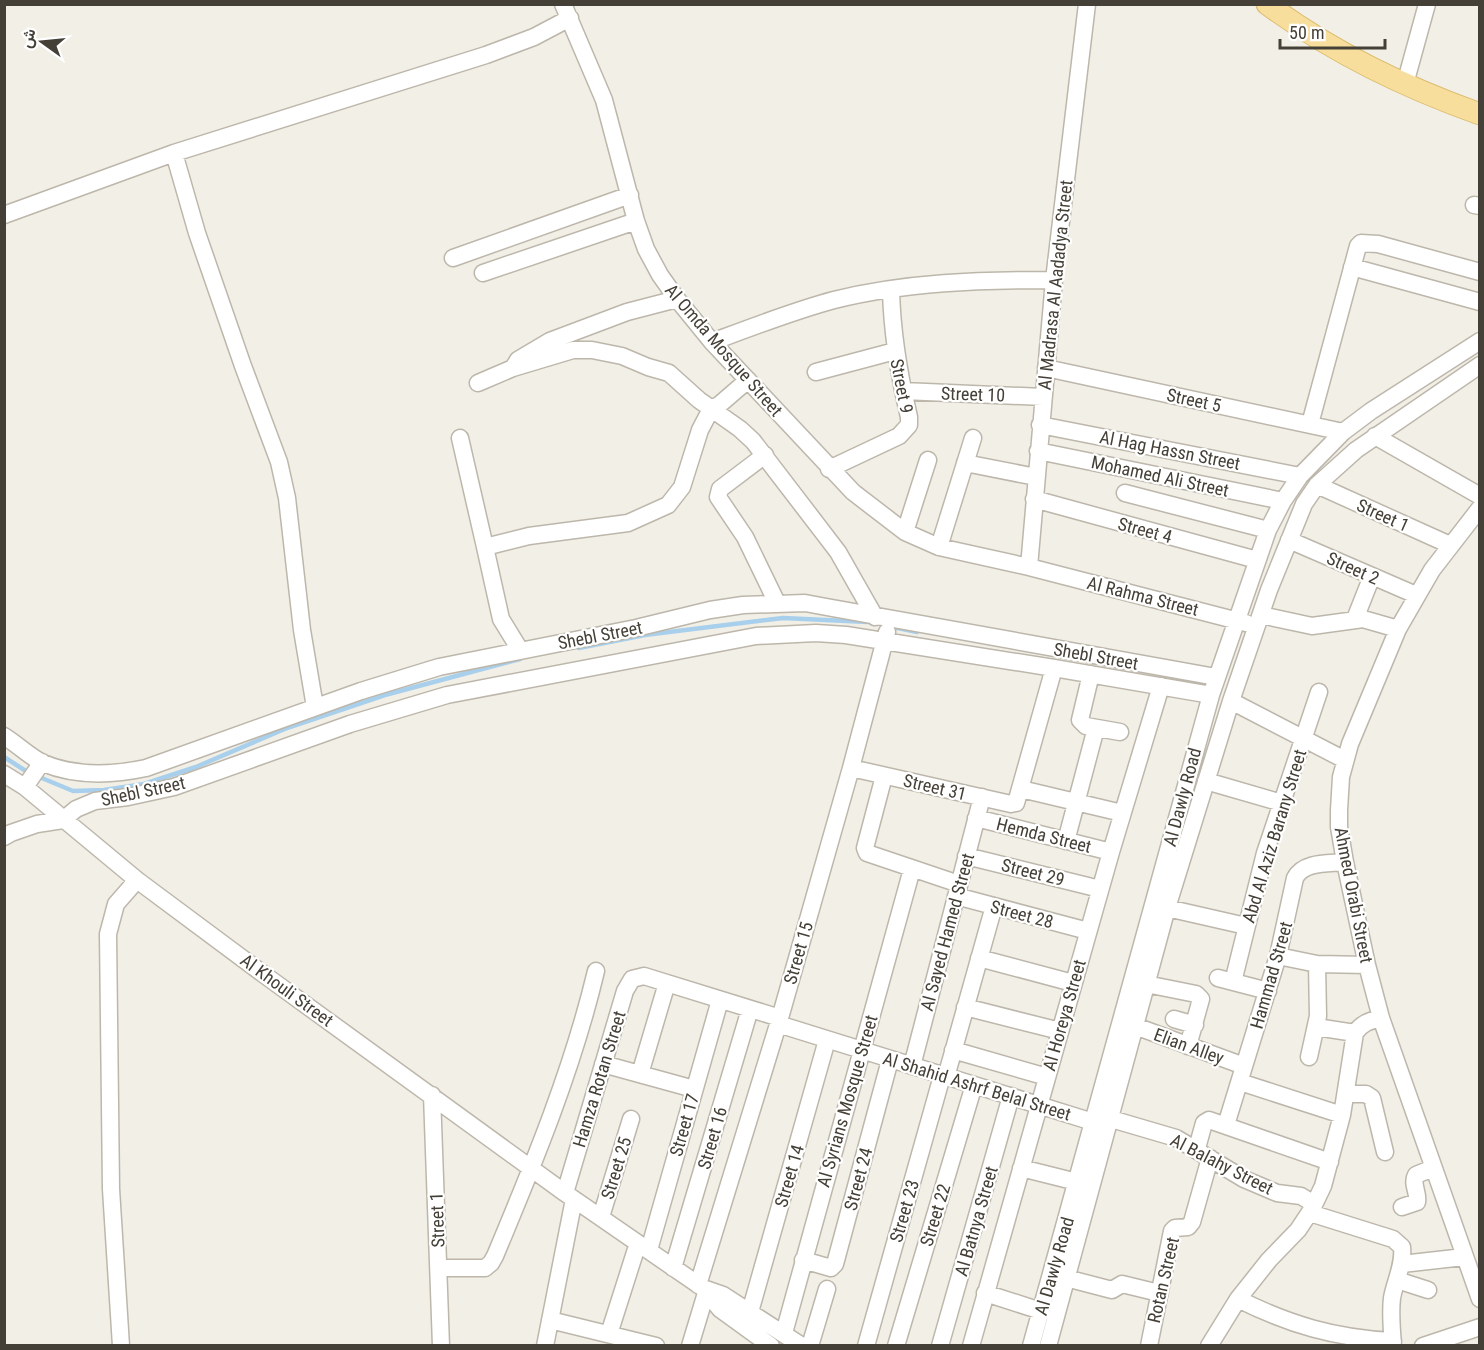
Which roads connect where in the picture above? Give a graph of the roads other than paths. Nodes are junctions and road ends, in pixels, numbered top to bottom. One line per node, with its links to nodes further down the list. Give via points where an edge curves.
1 (1087, 4): 15 (street, Al Madrasa Al Aadadya Street)
2 (1267, 4): 5 (main road, via 1323,43)
3 (1426, 4): 5 (street)
4 (567, 11): 7 (street, via 534,37 486,56); 8 (street, Al Omda Mosque Street, via 604,100)
5 (1405, 84): 6 (main road)
6 (1479, 114)
7 (174, 153): 9 (street); 75 (street, via 201,244 279,462)
8 (630, 195): 10 (street, Al Omda Mosque Street); 11 (street)
9 (4, 215)
10 (636, 221): 14 (street); 17 (street, Al Omda Mosque Street, via 646,249)
11 (453, 258)
12 (1352, 267): 13 (street, via 1358,246 1366,242); 18 (street); 31 (street)
13 (1479, 272)
14 (483, 273)
15 (1054, 280): 16 (street, via 950,282); 24 (street, Al Madrasa Al Aadadya Street)
16 (891, 290): 20 (street, via 835,300); 21 (street, Street 9)
17 (676, 299): 20 (street, Al Omda Mosque Street); 23 (street, via 627,312 550,341 518,360)
18 (1479, 302)
19 (1479, 341): 33 (street, Al Dawly Road)
20 (712, 342): 26 (street, Al Omda Mosque Street)
21 (895, 351): 25 (street); 28 (street, Street 9)
22 (1479, 365): 34 (street, Al Dawly Road)
23 (513, 368): 27 (street); 30 (street, via 573,350 622,356 669,374)
24 (1046, 368): 29 (street, Al Madrasa Al Aadadya Street); 31 (street, Street 5)
25 (816, 372)
26 (748, 380): 30 (street); 41 (street, Al Omda Mosque Street)
27 (478, 383)
28 (903, 391): 29 (street, Street 10); 41 (street, Street 9, via 909,417 905,431)
29 (1043, 397): 32 (street, Al Madrasa Al Aadadya Street)
30 (711, 409): 38 (street, via 740,429); 54 (street, via 682,487 668,504 628,523 530,536)
31 (1310, 424): 33 (street, Street 5)
32 (1040, 425): 37 (street, Al Madrasa Al Aadadya Street); 42 (street, Al Hag Hassn Street)
33 (1343, 432): 42 (street, Al Dawly Road)
34 (1375, 436): 44 (street, Al Dawly Road); 46 (street)
35 (460, 438): 54 (street)
36 (973, 438): 40 (street)
37 (1038, 451): 43 (street, Al Madrasa Al Aadadya Street); 48 (street, Mohamed Ali Street)
38 (765, 455): 60 (street, via 720,489 718,497 745,537); 61 (street)
39 (928, 460): 51 (street)
40 (965, 463): 43 (street); 55 (street)
41 (829, 469): 51 (street, Al Omda Mosque Street)
42 (1300, 476): 48 (street, Al Dawly Road)
43 (1036, 477): 47 (street, Al Madrasa Al Aadadya Street)
44 (1317, 485): 52 (street, Al Dawly Road); 53 (street, Street 1)
45 (1125, 494): 50 (street)
46 (1479, 496)
47 (1034, 499): 56 (street, Street 4); 57 (street, Al Madrasa Al Aadadya Street)
48 (1283, 501): 50 (street, Al Dawly Road)
49 (1479, 508): 53 (street, Ahmed Orabi Street)
50 (1268, 530): 56 (street, Al Dawly Road)
51 (905, 532): 55 (street, Al Omda Mosque Street)
52 (1289, 540): 58 (street, Street 2); 64 (street, Al Dawly Road)
53 (1450, 545): 59 (street, Ahmed Orabi Street)
54 (485, 547): 67 (street, via 501,619)
55 (939, 547): 57 (street, Al Omda Mosque Street)
56 (1257, 560): 62 (street, Al Dawly Road)
57 (1029, 567): 62 (street, Al Rahma Street)
58 (1372, 576): 59 (street, Street 2); 63 (street)
59 (1416, 595): 65 (street, Ahmed Orabi Street)
60 (777, 603): 61 (street, Shebl Street, via 805,603); 67 (street, Shebl Street, via 710,610)
61 (883, 618): 66 (street, Street 15); 70 (street, Shebl Street)
62 (1236, 620): 64 (street, Al Rahma Street); 70 (street, Al Dawly Road)
63 (1355, 620): 64 (street, Al Rahma Street, via 1312,626); 65 (street, Al Rahma Street)
64 (1259, 621): 74 (street, Al Dawly Road)
65 (1398, 629): 80 (street, Ahmed Orabi Street)
66 (884, 642): 68 (street, Shebl Street); 82 (street, Street 15); 93 (street, Shebl Street, via 816,633 756,636 447,695 350,723 174,787 94,801)
67 (520, 651): 75 (street, Shebl Street, via 439,667)
68 (1054, 668): 69 (street, Shebl Street); 87 (street)
69 (1091, 674): 71 (street, Shebl Street); 76 (street, via 1080,716 1083,724)
70 (1216, 677): 73 (street, Al Dawly Road)
71 (1161, 686): 73 (street, Shebl Street); 91 (street, Al Horeya Street)
72 (1319, 692): 79 (street, Abd Al Aziz Barany Street)
73 (1211, 695): 147 (street, Al Dawly Road)
74 (1232, 701): 79 (street); 85 (street, Al Dawly Road)
75 (315, 707): 81 (street, Shebl Street, via 129,772 93,774)
76 (1096, 728): 77 (street); 89 (street)
77 (1120, 732)
78 (4, 736): 81 (street, Shebl Street)
79 (1304, 739): 80 (street); 90 (street, Abd Al Aziz Barany Street)
80 (1345, 760): 98 (street, Ahmed Orabi Street, via 1339,827)
81 (40, 765): 86 (street)
82 (851, 768): 84 (street, Street 31); 122 (street, Street 15)
83 (4, 774): 86 (street, Al Khouli Street)
84 (884, 776): 88 (street, Street 31); 99 (street, Street 28, via 867,853)
85 (1206, 781): 90 (street); 104 (street, Al Dawly Road)
86 (27, 785): 93 (street, Al Khouli Street)
87 (1019, 795): 88 (street, Street 31, via 1011,804); 89 (street, Street 31)
88 (982, 797): 92 (street, Al Sayed Hamed Street)
89 (1076, 802): 91 (street, Street 31); 95 (street)
90 (1282, 803): 105 (street, Abd Al Aziz Barany Street)
91 (1122, 813): 96 (street, Al Horeya Street)
92 (976, 818): 95 (street, Hemda Street); 97 (street, Al Sayed Hamed Street)
93 (63, 820): 94 (street, via 38,824); 100 (street, Al Khouli Street)
94 (4, 837)
95 (1066, 840): 96 (street, Hemda Street)
96 (1111, 852): 101 (street, Al Horeya Street)
97 (966, 856): 101 (street, Street 29); 102 (street, Al Sayed Hamed Street)
98 (1346, 862): 107 (street, Hammad Street, via 1309,866 1298,873); 110 (street, Ahmed Orabi Street)
99 (912, 869): 102 (street, Street 28); 130 (street, Al Syrians Mosque Street)
100 (136, 880): 143 (street, Al Khouli Street); 183 (street, via 116,904 108,934 111,1189)
101 (1100, 889): 106 (street, Al Horeya Street)
102 (958, 890): 103 (street, Street 28); 135 (street, Al Sayed Hamed Street)
103 (994, 906): 106 (street, Street 28); 108 (street, Street 23)
104 (1167, 908): 105 (street); 115 (street, Al Dawly Road)
105 (1246, 926): 116 (street, Abd Al Aziz Barany Street, via 1225,980)
106 (1088, 931): 114 (street, Al Horeya Street)
107 (1278, 956): 109 (street); 116 (street, Hammad Street)
108 (979, 958): 114 (street); 118 (street, Street 23)
109 (1317, 964): 110 (street); 125 (street)
110 (1367, 965): 120 (street, Ahmed Orabi Street)
111 (596, 970): 153 (street, via 583,1025)
112 (644, 976): 113 (street, Al Shahid Ashrf Belal Street); 134 (street, Hamza Rotan Street, via 627,984)
113 (667, 983): 117 (street, Al Shahid Ashrf Belal Street); 136 (street)
114 (1073, 983): 126 (street, Al Horeya Street)
115 (1146, 984): 123 (street, via 1199,996 1202,1002); 124 (street, Al Dawly Road)
116 (1268, 991): 137 (street, Hammad Street)
117 (720, 1000): 119 (street, Al Shahid Ashrf Belal Street); 141 (street, Street 17)
118 (965, 1007): 126 (street); 131 (street, Street 23)
119 (750, 1009): 122 (street, Al Shahid Ashrf Belal Street); 165 (street, Street 16)
120 (1381, 1018): 127 (street, via 1367,1021); 155 (street, Ahmed Orabi Street)
121 (1174, 1019): 123 (street)
122 (779, 1021): 128 (street, Al Shahid Ashrf Belal Street); 168 (street, Street 15)
123 (1195, 1025): 129 (street)
124 (1135, 1026): 129 (street, Elian Alley); 147 (street, Al Dawly Road)
125 (1316, 1027): 127 (street); 132 (street)
126 (1060, 1031): 139 (street, Al Horeya Street)
127 (1355, 1033): 142 (street)
128 (827, 1040): 130 (street, Al Shahid Ashrf Belal Street); 176 (street, Street 14)
129 (1188, 1046): 137 (street, Elian Alley)
130 (861, 1050): 133 (street, Al Shahid Ashrf Belal Street); 163 (street, Al Syrians Mosque Street)
131 (953, 1050): 138 (street, Street 23); 139 (street)
132 (1309, 1057)
133 (890, 1060): 135 (street, Al Shahid Ashrf Belal Street); 163 (street, Street 24, via 835,1264 831,1268)
134 (603, 1064): 136 (street); 157 (street, Hamza Rotan Street)
135 (912, 1066): 138 (street, Al Shahid Ashrf Belal Street)
136 (640, 1074): 141 (street)
137 (1242, 1074): 146 (street, Elian Alley); 149 (street, Hammad Street)
138 (944, 1076): 140 (street, Al Shahid Ashrf Belal Street); 190 (street, Street 23)
139 (1047, 1077): 145 (street, Al Horeya Street)
140 (974, 1085): 144 (street, Al Shahid Ashrf Belal Street); 191 (street, Street 22)
141 (694, 1089): 161 (street, Street 17)
142 (1346, 1094): 146 (street); 150 (street, via 1366,1094 1372,1098)
143 (432, 1095): 153 (street, Al Khouli Street); 164 (street, Street 1)
144 (1011, 1096): 145 (street, Al Shahid Ashrf Belal Street); 192 (street, Al Batnya Street)
145 (1039, 1105): 147 (street, Al Shahid Ashrf Belal Street); 154 (street, Al Horeya Street)
146 (1342, 1115): 152 (street)
147 (1099, 1118): 151 (street, Al Balahy Street, via 1165,1134); 156 (street, Al Dawly Road); 167 (street, Al Dawly Road)
148 (631, 1119): 160 (street, Street 25)
149 (1226, 1125): 151 (street, via 1206,1120); 152 (street)
150 (1384, 1152)
151 (1203, 1153): 159 (street, Al Balahy Street, via 1263,1187 1300,1196); 172 (street, Rotan Street, via 1192,1222 1172,1232)
152 (1330, 1162): 159 (street)
153 (531, 1168): 157 (street, Al Khouli Street); 164 (street, via 491,1263 485,1268)
154 (1021, 1168): 156 (street); 171 (street, Al Horeya Street)
155 (1433, 1168): 158 (street, via 1416,1175 1417,1202); 162 (street, Ahmed Orabi Street)
156 (1077, 1182): 175 (street, Al Dawly Road)
157 (570, 1196): 160 (street, Al Khouli Street); 177 (street, Hamza Rotan Street)
158 (1402, 1207)
159 (1312, 1208): 166 (street, Al Balahy Street, via 1399,1242); 173 (street, via 1298,1230)
160 (601, 1217): 161 (street, Al Khouli Street)
161 (644, 1247): 165 (street, Al Khouli Street); 180 (street, Street 17)
162 (1464, 1257): 166 (street); 174 (street, Ahmed Orabi Street)
163 (803, 1260): 179 (street, Al Syrians Mosque Street)
164 (439, 1268): 184 (street, Street 1)
165 (673, 1268): 168 (street, Al Khouli Street)
166 (1399, 1272): 170 (street); 181 (street, via 1391,1313)
167 (1066, 1278): 172 (street, via 1112,1290 1122,1284); 195 (street, Al Dawly Road)
168 (702, 1289): 176 (street, via 717,1292); 182 (street, via 720,1309); 187 (street, Street 15)
169 (827, 1289): 189 (street)
170 (1428, 1290)
171 (985, 1293): 175 (street); 193 (street, Al Horeya Street)
172 (1160, 1293): 196 (street, Rotan Street)
173 (1238, 1299): 181 (street, via 1267,1314 1318,1331); 197 (street)
174 (1479, 1299)
175 (1041, 1311): 194 (street, Al Dawly Road)
176 (750, 1312): 179 (street)
177 (550, 1320): 180 (street); 185 (street, Hamza Rotan Street)
178 (1479, 1327): 198 (street)
179 (784, 1333): 188 (street)
180 (609, 1334): 186 (street)
181 (1393, 1343)
182 (767, 1344)
183 (121, 1346)
184 (441, 1346)
185 (545, 1346)
186 (656, 1346)
187 (690, 1346)
188 (802, 1346)
189 (810, 1346)
190 (866, 1346)
191 (896, 1346)
192 (940, 1346)
193 (971, 1346)
194 (1031, 1346)
195 (1048, 1346)
196 (1149, 1346)
197 (1209, 1346)
198 (1423, 1346)

